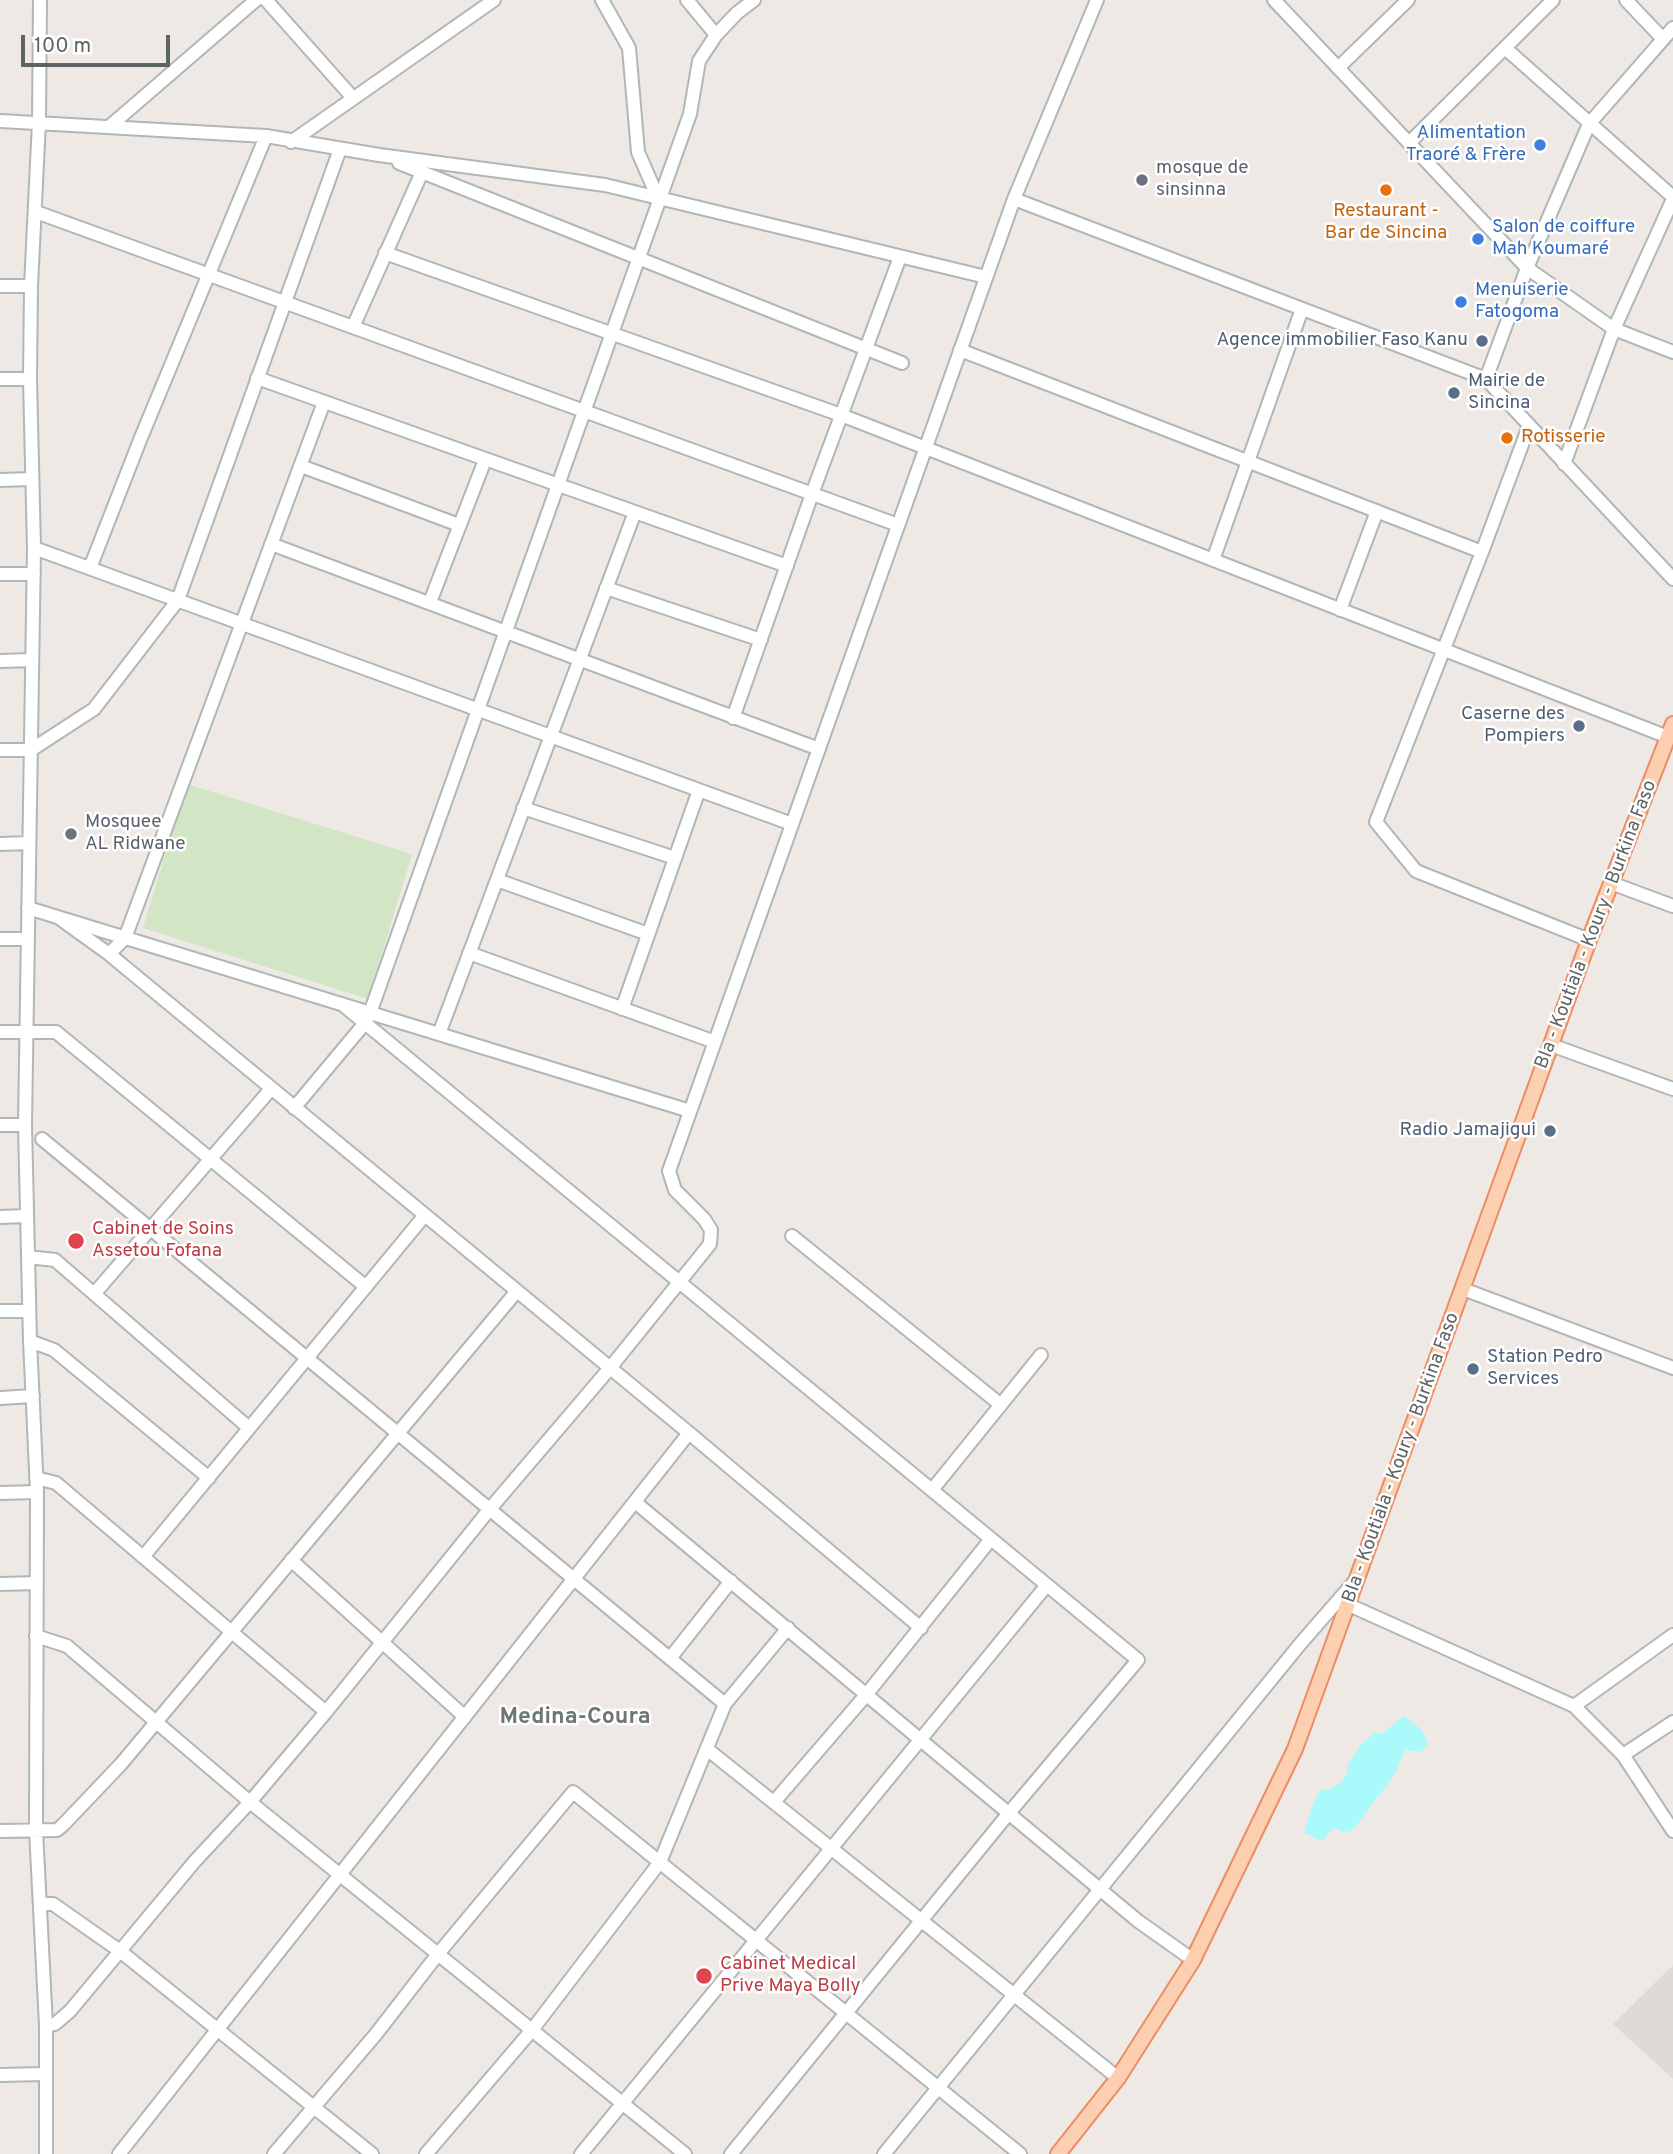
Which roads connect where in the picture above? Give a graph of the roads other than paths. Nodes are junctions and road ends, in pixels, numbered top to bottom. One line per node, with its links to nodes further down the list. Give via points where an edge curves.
1 (40, 0): 20 (street)
2 (256, 0): 22 (street)
3 (266, 0): 18 (street)
4 (494, 0): 18 (street)
5 (602, 0): 29 (street, via 629,48 638,152)
6 (687, 0): 14 (street)
7 (754, 0): 14 (street)
8 (1097, 0): 31 (street)
9 (1274, 0): 17 (street)
10 (1408, 0): 17 (street)
11 (1553, 0): 16 (street)
12 (1626, 0): 15 (street)
13 (1673, 28): 15 (street)
14 (716, 35): 29 (street, via 699,61 690,114)
15 (1663, 39): 21 (street)
16 (1505, 48): 21 (street); 25 (street)
17 (1338, 68): 25 (street)
18 (353, 98): 24 (street)
19 (0, 121): 20 (street)
20 (39, 122): 22 (street); 32 (street)
21 (1589, 124): 30 (street); 36 (street)
22 (110, 125): 23 (street)
23 (265, 136): 24 (street); 37 (street)
24 (291, 142): 26 (street)
25 (1409, 143): 36 (street)
26 (340, 149): 27 (street); 41 (street)
27 (379, 155): 28 (street); 29 (street, via 605,185)
28 (422, 172): 33 (street); 35 (street)
29 (658, 198): 34 (street); 35 (street)
30 (1673, 198): 44 (street)
31 (1014, 199): 38 (street); 42 (street)
32 (36, 212): 37 (street); 40 (street)
33 (385, 253): 43 (street); 45 (street)
34 (900, 257): 38 (street); 46 (street)
35 (637, 258): 45 (street); 46 (street)
36 (1527, 268): 44 (street); 53 (street)
37 (207, 274): 41 (street); 76 (street)
38 (986, 277): 47 (street)
39 (0, 286): 40 (street)
40 (31, 286): 52 (street)
41 (284, 302): 43 (street); 50 (street)
42 (1302, 309): 53 (street); 60 (street)
43 (353, 327): 55 (street)
44 (1614, 329): 48 (street); 61 (street)
45 (610, 333): 55 (street); 56 (street)
46 (866, 349): 49 (street); 56 (street)
47 (960, 350): 58 (street); 60 (street)
48 (1673, 352)
49 (902, 363)
50 (257, 378): 54 (street); 81 (street)
51 (0, 379): 52 (street)
52 (30, 379): 63 (street)
53 (1486, 379): 57 (street)
54 (324, 402): 59 (street); 62 (street)
55 (583, 411): 65 (street); 66 (street)
56 (841, 415): 58 (street); 66 (street)
57 (1529, 426): 61 (street); 73 (street)
58 (925, 448): 70 (street); 74 (street)
59 (485, 460): 65 (street); 69 (street)
60 (1248, 461): 67 (street); 74 (street)
61 (1564, 464): 79 (street)
62 (301, 466): 69 (street); 71 (street)
63 (32, 479): 64 (street); 72 (street)
64 (0, 480)
65 (557, 484): 68 (street); 85 (street)
66 (812, 494): 70 (street); 75 (street)
67 (1377, 511): 73 (street); 83 (street)
68 (635, 512): 75 (street); 80 (street)
69 (459, 525): 82 (street)
70 (898, 525): 95 (street)
71 (271, 544): 82 (street); 84 (street)
72 (34, 548): 76 (street); 78 (street)
73 (1482, 552): 87 (street)
74 (1213, 560): 83 (street)
75 (787, 566): 86 (street)
76 (90, 568): 81 (street)
77 (0, 574): 78 (street)
78 (34, 574): 89 (street)
79 (1673, 579)
80 (606, 588): 86 (street); 88 (street)
81 (178, 600): 84 (street); 97 (street, via 94,709)
82 (430, 603): 85 (street)
83 (1340, 610): 87 (street)
84 (242, 623): 91 (street); 110 (street)
85 (505, 630): 88 (street); 91 (street)
86 (761, 640): 92 (street)
87 (1444, 650): 93 (street); 113 (street, via 1376,822 1416,871)
88 (580, 658): 92 (street); 94 (street)
89 (32, 660): 90 (street); 97 (street)
90 (0, 661)
91 (477, 709): 94 (street); 117 (street)
92 (733, 718): 95 (street)
93 (1670, 731): 105 (main road, Bla - Koutiala - Koury - Burkina Faso)
94 (550, 736): 98 (street); 99 (street)
95 (819, 748): 100 (street)
96 (0, 750): 97 (street)
97 (31, 750): 101 (street)
98 (699, 790): 100 (street); 103 (street)
99 (523, 808): 103 (street); 104 (street)
100 (792, 824): 121 (street)
101 (29, 843): 102 (street); 107 (street)
102 (0, 844)
103 (675, 858): 109 (street)
104 (497, 880): 109 (street); 114 (street)
105 (1611, 883): 106 (street); 113 (main road, Bla - Koutiala - Koury - Burkina Faso)
106 (1673, 906)
107 (28, 908): 108 (street); 112 (street)
108 (59, 918): 110 (street); 115 (street)
109 (648, 934): 116 (street)
110 (124, 938): 115 (street); 117 (street, via 341,1004)
111 (0, 939): 112 (street)
112 (28, 939): 119 (street)
113 (1589, 940): 122 (main road, Bla - Koutiala - Koury - Burkina Faso)
114 (469, 953): 116 (street); 120 (street)
115 (109, 954): 123 (street)
116 (622, 1009): 121 (street)
117 (367, 1018): 120 (street); 125 (street); 137 (street)
118 (0, 1032): 119 (street)
119 (26, 1032): 128 (street); 130 (street, via 56,1032)
120 (439, 1034): 126 (street)
121 (715, 1042): 126 (street)
122 (1551, 1045): 124 (street); 139 (main road, Bla - Koutiala - Koury - Burkina Faso)
123 (271, 1089): 125 (street); 130 (street)
124 (1673, 1089)
125 (294, 1108): 131 (street)
126 (690, 1111): 137 (street, via 669,1171 675,1190 711,1230 710,1244)
127 (0, 1125): 128 (street)
128 (25, 1125): 132 (street)
129 (42, 1139): 134 (street)
130 (211, 1159): 134 (street); 138 (street)
131 (425, 1215): 138 (street); 140 (street)
132 (27, 1216): 133 (street); 136 (street)
133 (0, 1217)
134 (150, 1228): 141 (street); 146 (street)
135 (792, 1236): 151 (street)
136 (28, 1257): 141 (street, via 55,1261); 143 (street)
137 (679, 1282): 147 (street); 157 (street)
138 (366, 1287): 146 (street)
139 (1463, 1289): 148 (street); 165 (main road, Bla - Koutiala - Koury - Burkina Faso)
140 (517, 1291): 147 (street); 153 (street)
141 (94, 1294): 152 (street)
142 (0, 1311): 143 (street)
143 (29, 1311): 144 (street)
144 (30, 1341): 149 (street); 156 (street, via 54,1350)
145 (1041, 1355): 151 (street)
146 (308, 1358): 152 (street); 153 (street)
147 (610, 1368): 154 (street); 161 (street)
148 (1673, 1368)
149 (33, 1396): 150 (street); 155 (street)
150 (0, 1398)
151 (1001, 1405): 157 (street)
152 (249, 1428): 156 (street)
153 (398, 1433): 161 (street); 164 (street)
154 (689, 1433): 160 (street); 172 (street)
155 (36, 1478): 158 (street); 163 (street, via 56,1483)
156 (209, 1478): 163 (street)
157 (932, 1490): 162 (street)
158 (37, 1492): 159 (street); 168 (street)
159 (0, 1493)
160 (635, 1502): 166 (street); 167 (street)
161 (489, 1510): 166 (street); 177 (street)
162 (991, 1539): 170 (street); 172 (street)
163 (143, 1557): 174 (street)
164 (291, 1560): 174 (street); 177 (street)
165 (1360, 1576): 171 (main road, Bla - Koutiala - Koury - Burkina Faso); 198 (street)
166 (575, 1578): 178 (street); 183 (street)
167 (731, 1581): 173 (street); 178 (street)
168 (37, 1583): 169 (street); 176 (street)
169 (0, 1584)
170 (1047, 1585): 186 (street); 191 (street, via 1138,1660)
171 (1349, 1605): 181 (street); 204 (main road, Bla - Koutiala - Koury - Burkina Faso, via 1295,1749)
172 (920, 1628): 179 (street)
173 (788, 1629): 179 (street); 180 (street)
174 (232, 1632): 182 (street); 184 (street)
175 (1673, 1635): 181 (street)
176 (36, 1636): 184 (street, via 67,1646); 194 (street)
177 (381, 1644): 182 (street); 183 (street)
178 (671, 1657): 180 (street)
179 (866, 1695): 186 (street); 190 (street)
180 (725, 1704): 187 (street)
181 (1574, 1706): 188 (street)
182 (326, 1712): 189 (street)
183 (464, 1717): 197 (street)
184 (157, 1721): 189 (street); 194 (street, via 63,1825 57,1830)
185 (1673, 1722): 188 (street)
186 (920, 1739): 191 (street); 195 (street)
187 (707, 1749): 190 (street); 196 (street)
188 (1623, 1755): 192 (street)
189 (250, 1802): 197 (street); 202 (street)
190 (774, 1802): 195 (street)
191 (1009, 1813): 198 (street); 200 (street)
192 (1671, 1823)
193 (0, 1830): 194 (street)
194 (36, 1830): 199 (street)
195 (831, 1848): 200 (street); 201 (street)
196 (660, 1862): 201 (street); 203 (street, via 573,1792); 209 (street)
197 (340, 1875): 203 (street); 208 (street)
198 (1100, 1889): 204 (street); 205 (street)
199 (40, 1904): 202 (street, via 53,1904); 207 (street)
200 (922, 1922): 205 (street); 206 (street)
201 (756, 1940): 206 (street); 214 (street)
202 (120, 1951): 207 (street, via 70,2011); 208 (street)
203 (438, 1954): 209 (street); 215 (street)
204 (1193, 1960): 212 (main road, Bla - Koutiala - Koury - Burkina Faso)
205 (1014, 1995): 212 (street); 213 (street)
206 (847, 2014): 213 (street); 223 (street)
207 (46, 2026): 210 (street)
208 (218, 2029): 215 (street); 217 (street)
209 (532, 2030): 214 (street); 220 (street)
210 (44, 2074): 211 (street); 216 (street)
211 (0, 2075)
212 (1118, 2078): 226 (main road, Bla - Koutiala - Koury - Burkina Faso)
213 (938, 2088): 224 (street); 225 (street)
214 (622, 2103): 221 (street); 222 (street)
215 (314, 2106): 218 (street); 219 (street)
216 (46, 2154)
217 (119, 2154)
218 (274, 2154)
219 (372, 2154)
220 (426, 2154)
221 (581, 2154)
222 (685, 2154)
223 (731, 2154)
224 (884, 2154)
225 (1020, 2154)
226 (1058, 2154)

